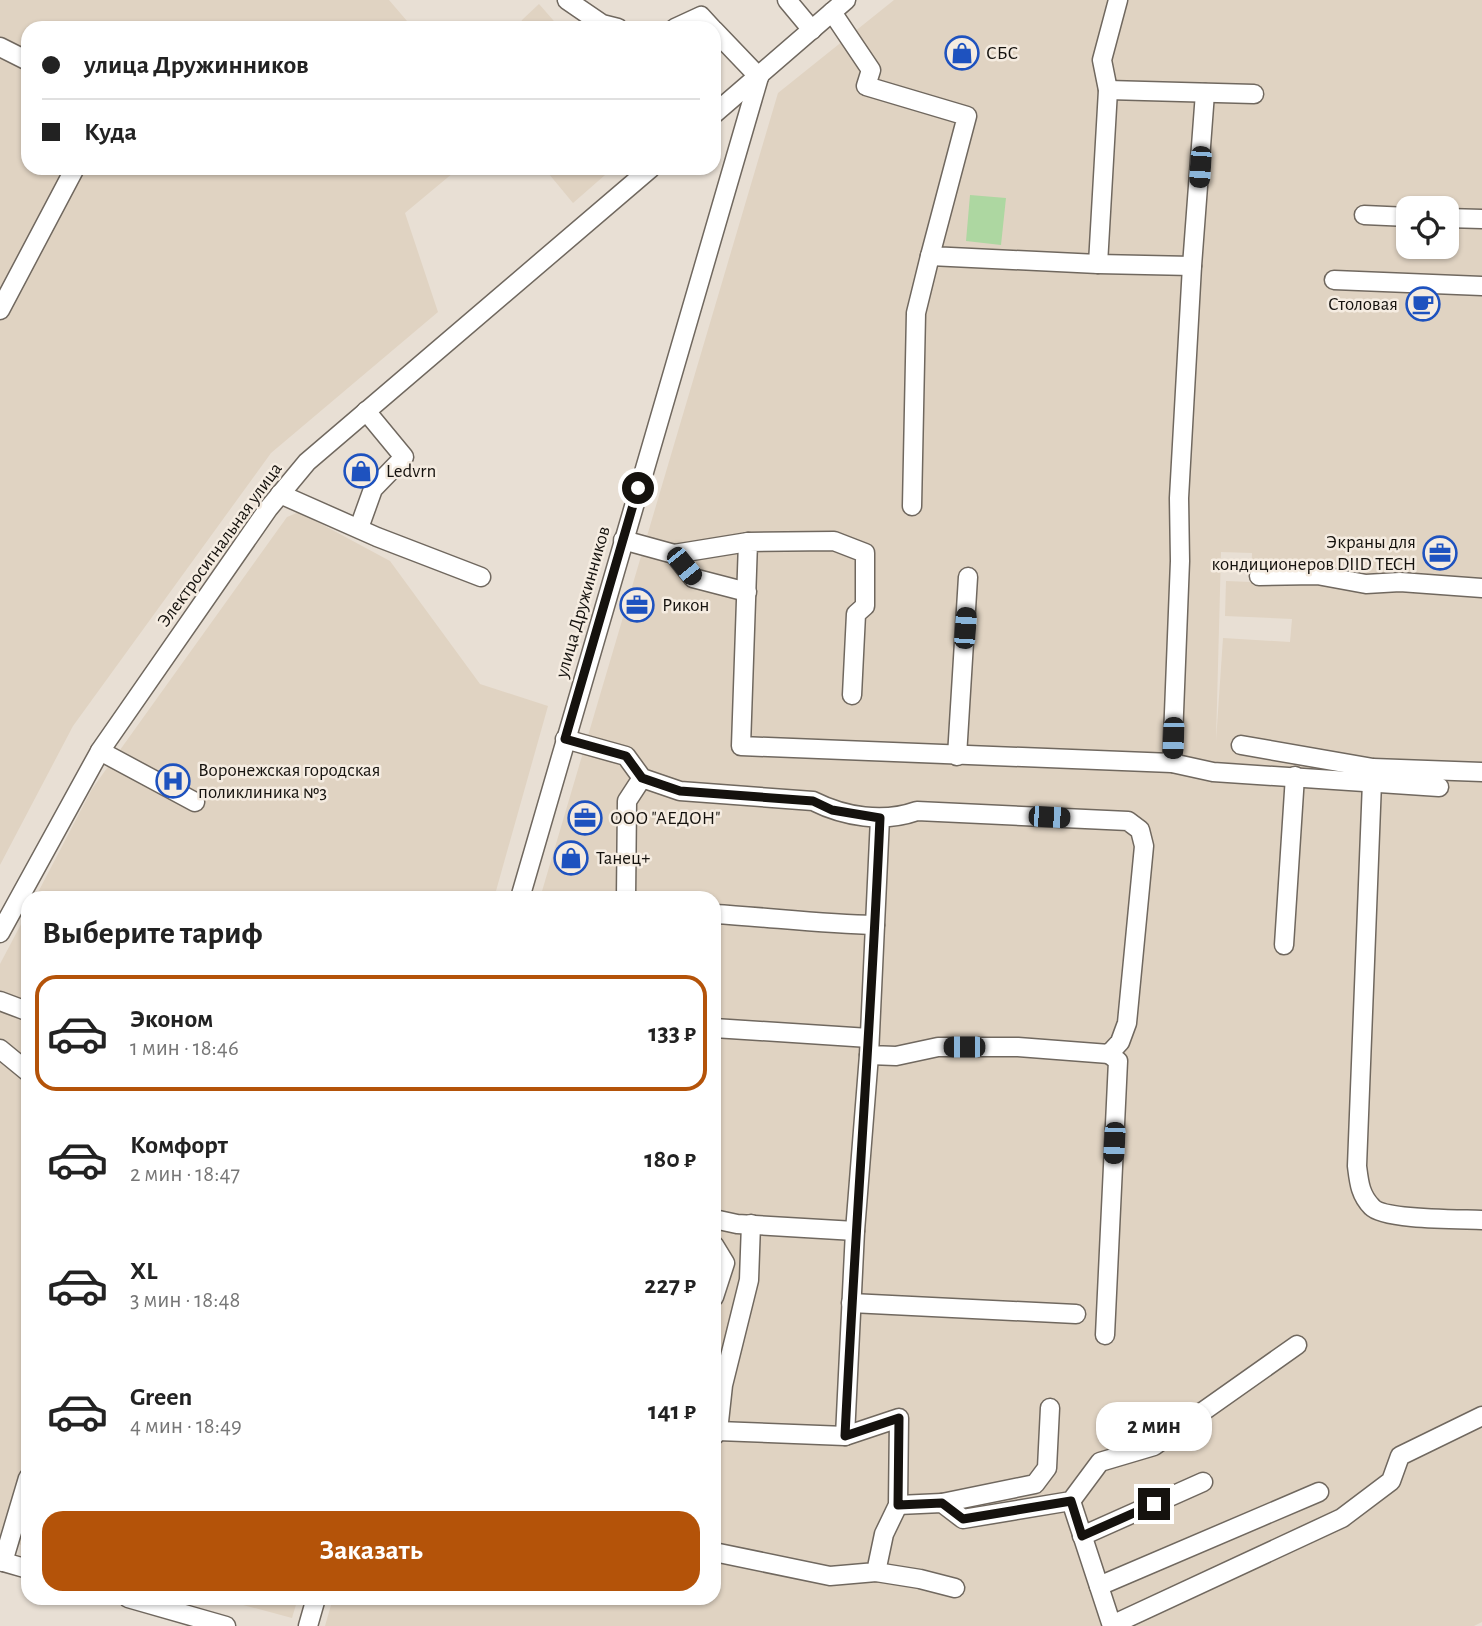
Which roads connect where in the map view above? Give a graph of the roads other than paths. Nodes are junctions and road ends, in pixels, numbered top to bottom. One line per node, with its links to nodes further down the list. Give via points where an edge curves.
1 (567, 0): 6 (street)
2 (787, 0): 9 (street)
3 (846, 0): 5 (street)
4 (1118, 0): 14 (street, via 1102,60)
5 (832, 12): 9 (street); 24 (street, via 871,70 866,86 967,116)
6 (598, 21)
7 (690, 21): 8 (street, via 701,16)
8 (706, 21)
9 (812, 30): 13 (street)
10 (721, 37): 13 (street)
11 (0, 47): 12 (street)
12 (21, 58)
13 (759, 77): 17 (street); 34 (street, улица Дружинников)
14 (1108, 90): 15 (street); 25 (street)
15 (1205, 93): 16 (street); 26 (street)
16 (1254, 94)
17 (721, 108)
18 (71, 175): 29 (street)
19 (643, 175): 30 (street, Электросигнальная улица)
20 (1364, 215): 21 (street)
21 (1396, 216)
22 (1459, 218): 23 (street)
23 (1482, 219)
24 (929, 256): 25 (street); 32 (street, via 916,313)
25 (1098, 264): 26 (street)
26 (1192, 266): 47 (street)
27 (1334, 280): 28 (street)
28 (1482, 286)
29 (0, 310)
30 (366, 411): 31 (street, Электросигнальная улица, via 307,462); 33 (street, via 404,457 373,489)
31 (281, 494): 33 (street); 45 (street, Электросигнальная улица)
32 (912, 506)
33 (359, 528): 38 (street)
34 (623, 540): 36 (street); 43 (street, улица Дружинников)
35 (748, 542): 36 (street); 41 (street); 42 (street, via 834,541 865,553 865,607 856,614)
36 (674, 554): 41 (street, via 693,578)
37 (1259, 576): 40 (street, via 1317,575 1366,584)
38 (481, 577)
39 (968, 577): 46 (street)
40 (1482, 587)
41 (747, 592): 46 (street, via 741,746)
42 (852, 695)
43 (565, 739): 50 (street, via 626,756); 56 (street, улица Дружинников)
44 (1241, 745): 48 (street, via 1373,768)
45 (100, 751): 53 (street); 55 (street, Электросигнальная улица)
46 (957, 756): 47 (street)
47 (1172, 763): 49 (street, via 1213,772)
48 (1482, 772)
49 (1296, 776): 51 (street); 62 (street)
50 (642, 778): 54 (street, via 680,791 813,801 832,810); 57 (street, via 627,801)
51 (1371, 782): 52 (street); 71 (street, via 1357,1166 1361,1192 1374,1209 1390,1215)
52 (1439, 787)
53 (195, 802)
54 (880, 818): 60 (street); 68 (street, via 917,811 1128,821 1140,830 1144,846 1127,1023)
55 (23, 891)
56 (522, 891)
57 (626, 891)
58 (21, 895): 61 (street, Электросигнальная улица)
59 (721, 914): 60 (street)
60 (875, 925): 66 (street)
61 (0, 933)
62 (1284, 945)
63 (0, 1001): 64 (street)
64 (21, 1009)
65 (721, 1029): 66 (street)
66 (869, 1047): 68 (street, via 896,1056 938,1047); 73 (street)
67 (0, 1049): 69 (street)
68 (1109, 1054): 76 (street, via 1118,1060)
69 (21, 1066)
70 (721, 1220): 72 (street)
71 (1482, 1220)
72 (751, 1224): 73 (street); 78 (street, via 749,1280)
73 (855, 1231): 74 (street)
74 (851, 1303): 75 (street); 82 (street)
75 (1076, 1314)
76 (1105, 1335)
77 (1297, 1345): 86 (street, via 1154,1446 1100,1462)
78 (721, 1399)
79 (1049, 1408): 87 (street, via 1047,1468 1035,1484)
80 (1482, 1416): 100 (street, via 1400,1456 1391,1481 1342,1518)
81 (721, 1434): 82 (street)
82 (845, 1436): 88 (street, via 899,1418)
83 (1203, 1482): 89 (street)
84 (1319, 1492): 94 (street)
85 (21, 1500): 91 (street)
86 (1071, 1501): 87 (street, via 963,1519); 89 (street)
87 (942, 1503): 88 (street)
88 (898, 1505): 93 (street, via 884,1534)
89 (1082, 1536): 94 (street)
90 (721, 1553): 93 (street, via 830,1576)
91 (1, 1561): 92 (street)
92 (21, 1567)
93 (876, 1572): 95 (street)
94 (1099, 1586): 100 (street)
95 (954, 1588)
96 (165, 1605): 98 (street)
97 (314, 1605): 99 (street)
98 (226, 1626)
99 (308, 1626)
100 (1112, 1626)

